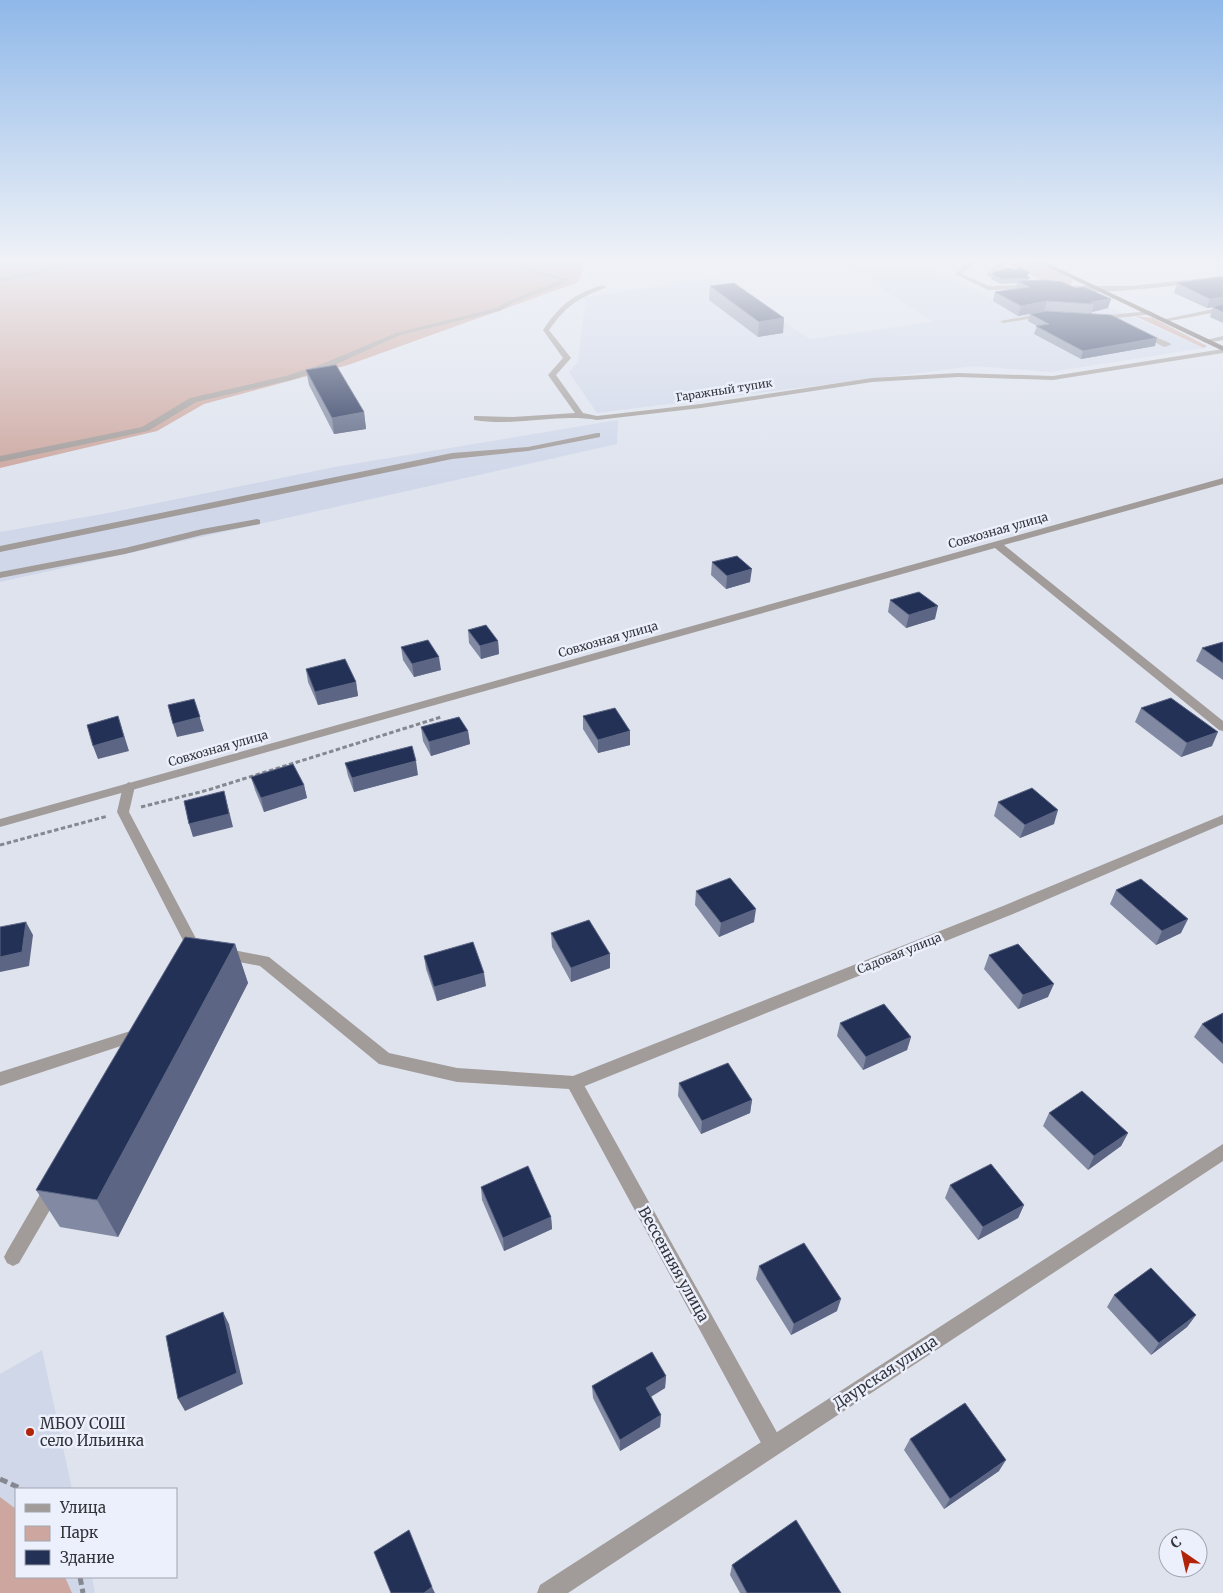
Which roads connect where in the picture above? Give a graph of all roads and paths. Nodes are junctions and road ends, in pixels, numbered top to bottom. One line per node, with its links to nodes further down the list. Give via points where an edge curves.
1 (397, 334): 12 (street, via 325,366 288,378 193,400 145,429)
2 (549, 334): 9 (street, via 567,358 552,376)
3 (1144, 334): 7 (street)
4 (1193, 334): 6 (highway)
5 (1223, 338): 6 (street)
6 (1206, 341): 8 (highway)
7 (1167, 345)
8 (1223, 350): 9 (street, Гаражный тупик, via 1053,378 958,375 872,380 701,406 597,418)
9 (580, 414): 10 (street, Гаражный тупик)
10 (477, 418)
11 (597, 435): 16 (street, via 528,449 452,456)
12 (0, 459)
13 (1223, 481): 15 (street, Совхозная улица)
14 (258, 522): 17 (street)
15 (998, 545): 18 (street); 19 (street, Совхозная улица)
16 (0, 549)
17 (0, 575)
18 (1223, 728)
19 (129, 786): 20 (street); 22 (street, Совхозная улица)
20 (124, 812): 23 (path); 24 (street)
21 (1223, 819): 28 (street, Садовая улица, via 1008,910)
22 (0, 823)
23 (0, 845)
24 (194, 948): 25 (street); 28 (street, via 264,961 385,1059 457,1075)
25 (184, 962)
26 (133, 1050): 27 (street, via 145,1029)
27 (5, 1075)
28 (574, 1083): 32 (street, Вессенняя улица)
29 (1223, 1152): 32 (street, Даурская улица)
30 (58, 1180): 31 (street)
31 (13, 1257)
32 (773, 1445): 37 (street, Даурская улица)
33 (0, 1479): 34 (path)
34 (20, 1488)
35 (80, 1578): 36 (path)
36 (83, 1593)
37 (548, 1593)

